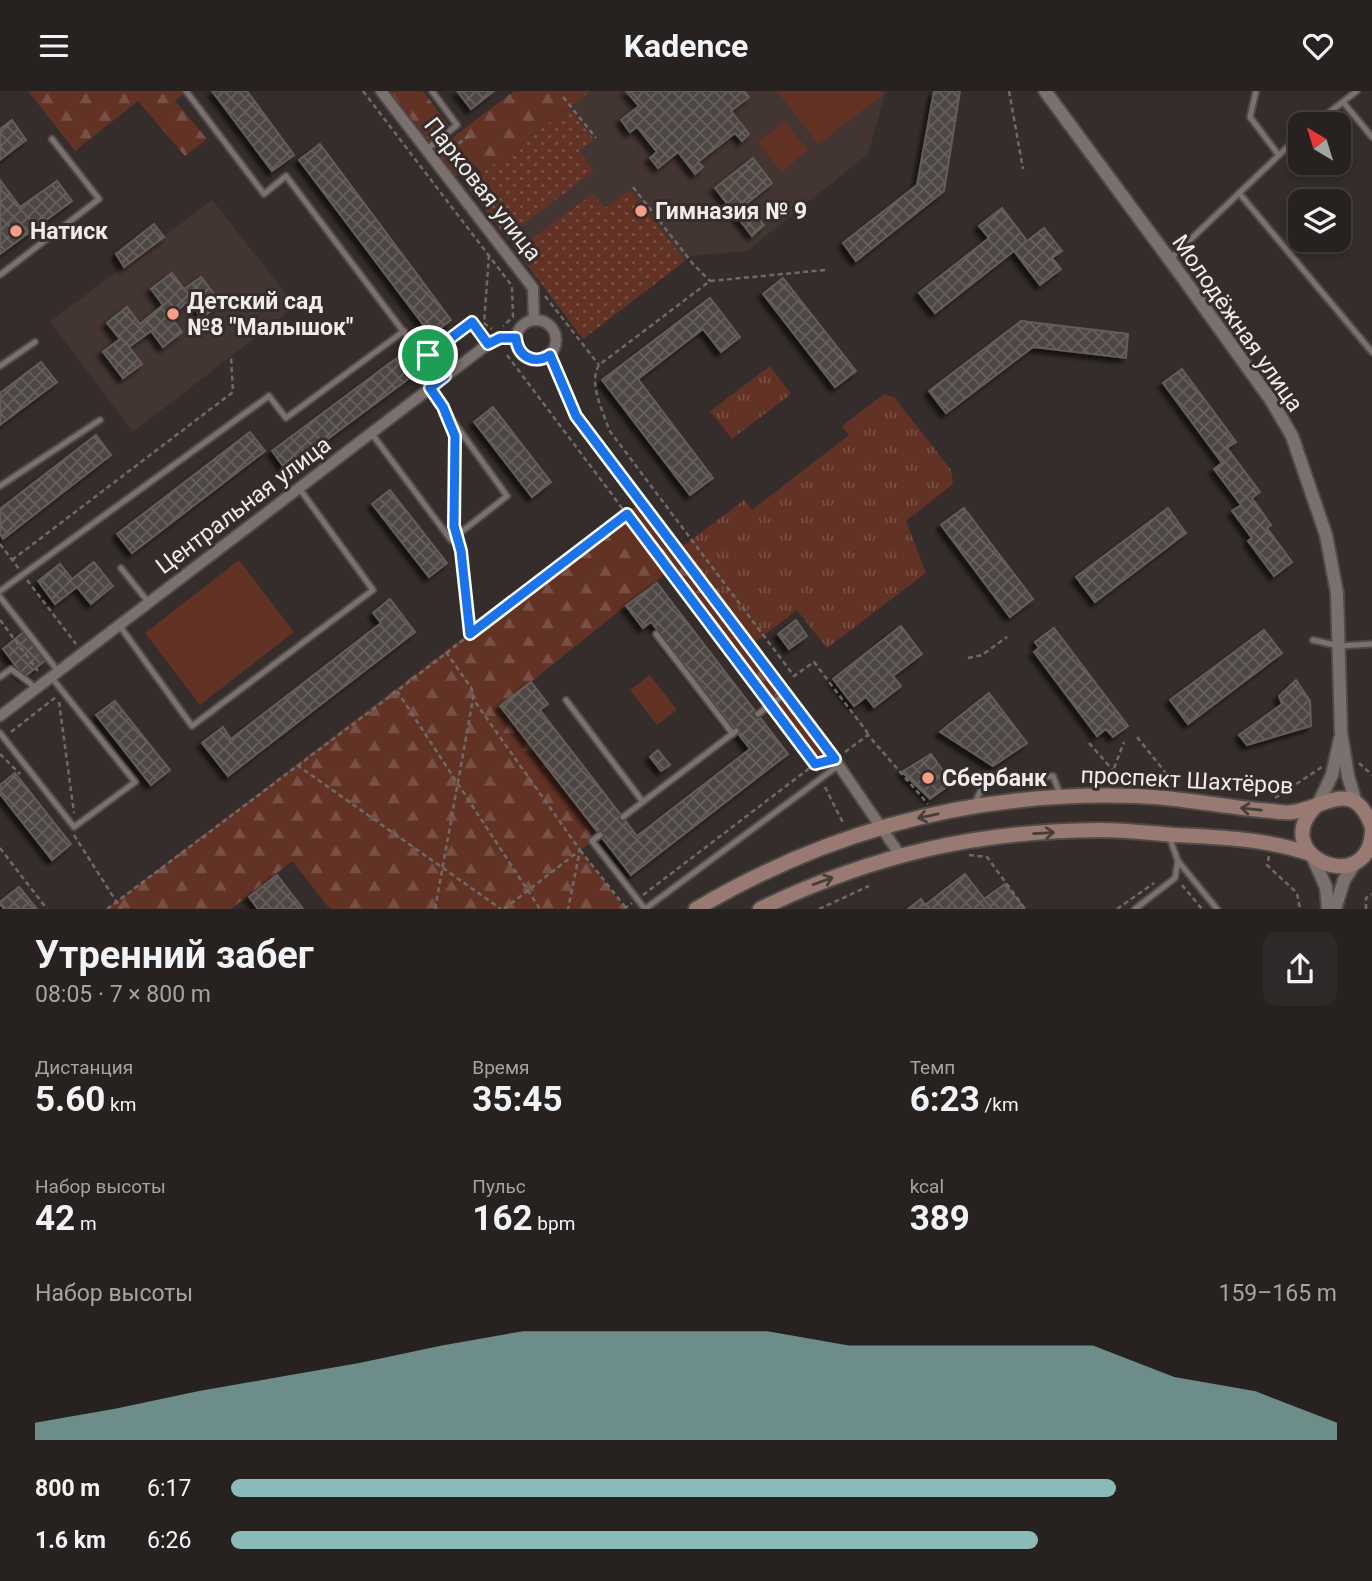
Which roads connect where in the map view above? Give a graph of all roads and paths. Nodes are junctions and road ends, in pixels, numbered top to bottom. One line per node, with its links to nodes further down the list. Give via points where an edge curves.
1 (186, 91): 29 (lane, via 264,194 286,176)
2 (363, 91): 23 (path)
3 (380, 91): 17 (street, Парковая улица)
4 (432, 91): 17 (lane, via 457,125)
5 (1009, 91): 20 (path)
6 (1045, 91): 24 (street, Молодёжная улица)
7 (1256, 91): 18 (lane, via 1250,117)
8 (1357, 91): 10 (lane)
9 (563, 97): 14 (path)
10 (1343, 102): 11 (lane); 13 (lane)
11 (1330, 112)
12 (471, 134): 19 (path)
13 (1372, 137)
14 (596, 138)
15 (52, 139): 26 (lane, via 99,199)
16 (1288, 145): 18 (lane)
17 (426, 150): 28 (street, Парковая улица, via 533,288)
18 (1278, 154): 22 (lane)
19 (440, 158)
20 (1023, 169)
21 (633, 187): 27 (path)
22 (1239, 193): 24 (lane); 33 (lane)
23 (489, 255): 23 (path, via 484,323 496,332 513,317 512,286)
24 (1170, 260): 63 (street, Молодёжная улица, via 1292,436 1326,535 1337,593)
25 (825, 270): 27 (path)
26 (0, 275)
27 (710, 281): 79 (path, via 595,372 596,392 609,430 794,676 814,662)
28 (534, 320): 30 (street, via 522,326); 35 (street, via 554,329 556,344)
29 (404, 331): 38 (lane); 53 (lane, via 286,418 269,396)
30 (516, 338): 32 (street, Центральная улица); 35 (street, via 526,358)
31 (35, 342): 37 (lane)
32 (488, 344): 38 (street, Центральная улица); 38 (lane, via 472,322 428,355)
33 (1372, 352)
34 (507, 355): 46 (path)
35 (550, 355): 45 (street, via 576,416)
36 (231, 356): 49 (path, via 233,392)
37 (0, 366)
38 (442, 378): 39 (street, Центральная улица)
39 (430, 388): 41 (street, Центральная улица); 47 (lane, via 507,496)
40 (100, 420): 43 (lane)
41 (372, 433): 44 (street, Центральная улица); 47 (lane, via 452,540)
42 (455, 436): 47 (path)
43 (0, 486)
44 (299, 488): 55 (street, Центральная улица); 57 (lane, via 373,590 192,726)
45 (642, 502): 46 (path); 71 (street)
46 (627, 514): 58 (path); 74 (path)
47 (457, 536): 58 (path)
48 (0, 544): 49 (path)
49 (12, 560): 51 (path)
50 (121, 568): 55 (lane)
51 (20, 570)
52 (28, 580): 65 (path)
53 (0, 591)
54 (0, 597): 67 (lane)
55 (149, 603): 57 (street, Центральная улица)
56 (0, 619): 69 (path, via 41,675)
57 (119, 625): 65 (street, Центральная улица)
58 (470, 634): 64 (path)
59 (656, 634): 94 (lane, via 735,733)
60 (1007, 637): 66 (path, via 982,655)
61 (1313, 640): 63 (lane)
62 (1372, 644): 63 (lane)
63 (1339, 646): 77 (street, Молодёжная улица)
64 (446, 652): 70 (path); 72 (path, via 472,689)
65 (82, 653): 67 (street, Центральная улица)
66 (968, 658)
67 (54, 673): 69 (street, Центральная улица); 102 (lane, via 135,782)
68 (0, 677): 69 (lane, via 11,669)
69 (33, 686): 76 (street, Центральная улица)
70 (397, 691): 85 (path); 88 (path)
71 (785, 694): 74 (lane); 83 (street)
72 (473, 699): 88 (path); 109 (path)
73 (566, 700): 94 (lane)
74 (771, 705): 75 (lane); 84 (path)
75 (758, 714)
76 (0, 716)
77 (1341, 732): 95 (street, Молодёжная улица); 96 (street, Молодёжная улица, via 1332,775)
78 (2, 735): 102 (lane); 102 (path, via 58,695)
79 (868, 736): 83 (path); 98 (path)
80 (1137, 737): 92 (path)
81 (1124, 742): 86 (path)
82 (1088, 743): 86 (path)
83 (837, 762): 84 (path); 101 (street); 129 (lane)
84 (815, 764): 87 (path); 128 (path)
85 (297, 765): 116 (path); 120 (path)
86 (1113, 771): 89 (path); 91 (path)
87 (820, 775)
88 (457, 782): 116 (path); 118 (path)
89 (1129, 784)
90 (824, 786): 103 (path)
91 (1106, 791)
92 (1187, 794)
93 (1061, 797): 96 (main road, проспект Шахтёров, one-way to 93, via 1293,812 1137,796); 97 (main road, проспект Шахтёров); 97 (lane, via 1053,776 999,780 985,782)
94 (643, 803): 99 (lane)
95 (1356, 803): 96 (main road, via 1334,798); 100 (main road)
96 (1318, 804): 110 (main road, via 1303,833)
97 (974, 805): 101 (main road, проспект Шахтёров, one-way to 101)
98 (932, 809)
99 (623, 817)
100 (1371, 822): 114 (main road, via 1371,841)
101 (882, 826): 111 (street); 130 (main road, проспект Шахтёров, via 745,880)
102 (74, 827): 104 (path)
103 (845, 828)
104 (74, 835)
105 (600, 835): 107 (lane)
106 (1168, 835): 110 (main road, via 1284,845); 111 (main road, one-way to 106, via 1015,834 1101,830); 115 (lane)
107 (592, 841): 109 (path); 129 (lane)
108 (0, 848): 122 (path)
109 (580, 850): 118 (path); 127 (path); 128 (path)
110 (1311, 854): 114 (main road, via 1326,865 1341,867); 137 (street, via 1326,887)
111 (900, 855): 131 (main road, one-way to 111, via 813,884)
112 (966, 855): 133 (path, via 987,857)
113 (1269, 856): 136 (path, via 1267,865 1297,893)
114 (1364, 856): 138 (street, via 1344,880)
115 (1178, 861): 134 (lane, via 1175,878); 135 (lane)
116 (443, 867): 124 (path); 125 (path)
117 (869, 886): 132 (path)
118 (528, 890): 125 (path); 126 (path)
119 (1372, 894): 139 (path, via 1366,898)
120 (116, 902): 121 (path); 123 (path)
121 (109, 908)
122 (47, 909)
123 (121, 909)
124 (435, 909)
125 (502, 909)
126 (540, 909)
127 (568, 909)
128 (626, 909)
129 (645, 909)
130 (696, 909)
131 (760, 909)
132 (819, 909)
133 (1025, 909)
134 (1135, 909)
135 (1217, 909)
136 (1300, 909)
137 (1328, 909)
138 (1335, 909)
139 (1366, 909)

